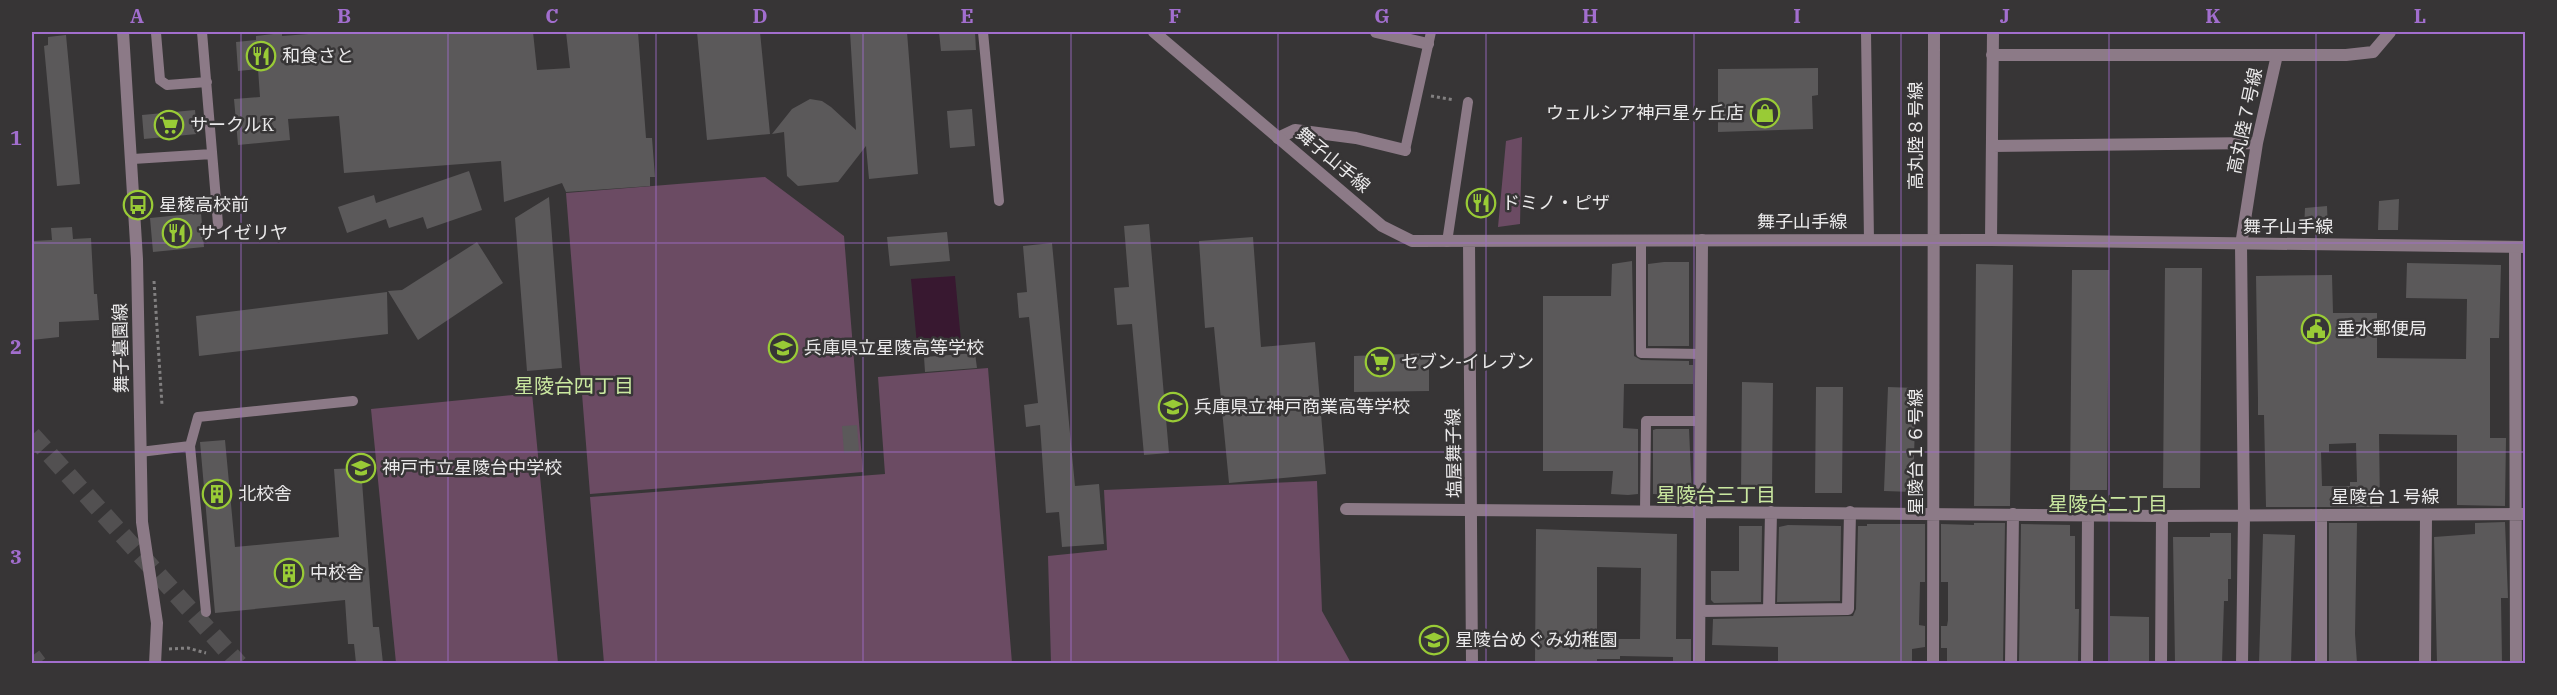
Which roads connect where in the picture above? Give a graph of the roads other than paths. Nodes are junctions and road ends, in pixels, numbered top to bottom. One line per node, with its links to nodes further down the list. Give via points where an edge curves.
1 (123, 32): 21 (street, 舞子墓園線)
2 (202, 32): 14 (lane)
3 (983, 32): 22 (lane)
4 (1154, 32): 16 (street, 舞子山手線)
5 (1376, 32): 11 (street)
6 (1866, 32): 28 (lane)
7 (1934, 32): 30 (street, 高丸陸８号線)
8 (1993, 32): 12 (street)
9 (2390, 32): 13 (street, 高丸陸７号線, via 2373,52)
10 (156, 33): 14 (lane, via 160,80 167,85)
11 (1429, 38): 19 (lane)
12 (1992, 55): 13 (street); 18 (street)
13 (2277, 55): 17 (street, 高丸陸７号線)
14 (207, 82): 20 (lane)
15 (1468, 102): 29 (lane)
16 (1278, 138): 19 (street, via 1295,130 1356,138); 29 (street, 舞子山手線, via 1382,226 1412,241)
17 (2257, 143): 18 (street); 31 (street, 高丸陸７号線)
18 (1992, 146): 25 (street)
19 (1405, 150)
20 (212, 154): 21 (lane); 23 (lane)
21 (133, 159): 37 (street, 舞子墓園線)
22 (999, 201)
23 (218, 224)
24 (1702, 240): 27 (street, 舞子山手線); 28 (street, 舞子山手線); 33 (street)
25 (1991, 240): 30 (street, 舞子山手線); 31 (street, 舞子山手線)
26 (1468, 241): 27 (street, 舞子山手線); 29 (street, 舞子山手線); 39 (street, 塩屋舞子線)
27 (1641, 241): 33 (lane, via 1641,353)
28 (1869, 241): 30 (street, 舞子山手線)
29 (1448, 242)
30 (1934, 242): 44 (street, 星陵台１６号線)
31 (2241, 244): 32 (street, 舞子山手線); 51 (street, 高丸陸７号線)
32 (2520, 247): 47 (street)
33 (1701, 354): 35 (street)
34 (353, 401): 36 (lane, via 198,417)
35 (1701, 421): 40 (street); 41 (lane, via 1647,421)
36 (190, 446): 37 (lane); 54 (lane)
37 (140, 452): 55 (street, 舞子墓園線, via 142,522 157,623)
38 (1346, 509): 39 (street, 星陵台１号線)
39 (1473, 509): 41 (street, 星陵台１号線); 56 (street, 塩屋舞子線)
40 (1701, 511): 41 (street, 星陵台１号線); 42 (street, 星陵台１号線); 53 (street)
41 (1645, 512)
42 (1771, 512): 43 (street, 星陵台１号線); 52 (street)
43 (1850, 512): 44 (street, 星陵台１号線); 52 (street, via 1848,609)
44 (1934, 513): 45 (street, 星陵台１号線); 58 (street, 星陵台１６号線)
45 (2013, 514): 48 (street, 星陵台１号線); 59 (street)
46 (2426, 514): 47 (street, 星陵台１号線); 49 (street, 星陵台１号線); 64 (street)
47 (2521, 514): 65 (street)
48 (2088, 515): 50 (street, 星陵台１号線); 60 (street)
49 (2321, 515): 51 (street, 星陵台１号線); 63 (street)
50 (2163, 516): 51 (street, 星陵台１号線); 61 (street)
51 (2244, 516): 62 (street, 高丸陸７号線)
52 (1769, 610): 53 (street)
53 (1700, 611): 57 (street)
54 (206, 612)
55 (155, 663)
56 (1472, 663)
57 (1699, 663)
58 (1933, 663)
59 (2011, 663)
60 (2087, 663)
61 (2162, 663)
62 (2242, 663)
63 (2321, 663)
64 (2425, 663)
65 (2516, 663)

